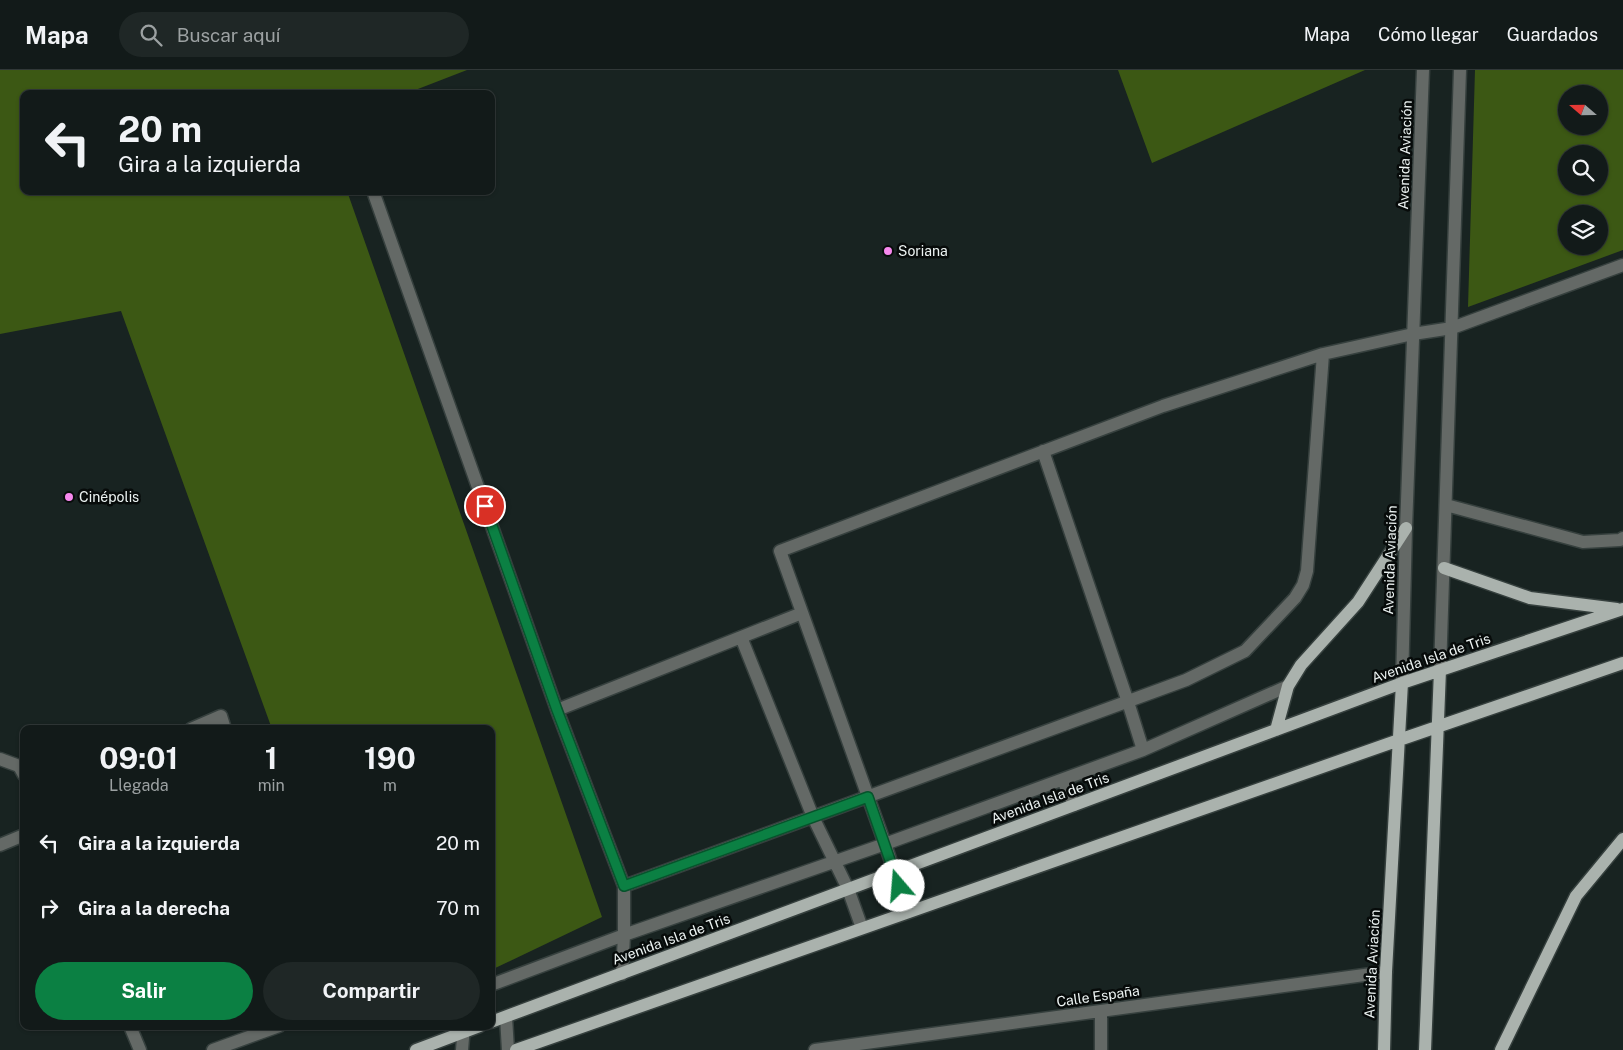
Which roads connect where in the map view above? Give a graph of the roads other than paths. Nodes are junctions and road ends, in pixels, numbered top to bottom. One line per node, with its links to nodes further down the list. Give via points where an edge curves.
1 (1423, 70): 6 (street, Avenida Aviación)
2 (1460, 70): 5 (street)
3 (374, 195): 21 (street)
4 (1623, 265): 5 (street)
5 (1452, 328): 6 (street); 9 (street)
6 (1413, 334): 7 (street); 10 (street, Avenida Aviación)
7 (1323, 354): 8 (street, via 1163,406); 20 (street, via 1307,571 1303,585 1295,598 1245,651 1186,680)
8 (1043, 451): 14 (street, via 780,550); 20 (street)
9 (1446, 505): 11 (street, via 1583,542); 12 (street)
10 (1406, 528): 18 (street, Avenida Aviación); 19 (main road, via 1358,602 1300,665)
11 (1623, 538)
12 (1444, 568): 13 (main road, via 1530,598); 17 (street)
13 (1622, 609): 17 (main road, Avenida Isla de Tris)
14 (802, 613): 15 (street); 31 (street)
15 (741, 637): 21 (street); 33 (street)
16 (1623, 663): 24 (main road)
17 (1440, 670): 18 (main road, Avenida Isla de Tris); 24 (main road)
18 (1402, 682): 25 (main road, Avenida Isla de Tris); 26 (main road, Avenida Aviación)
19 (1288, 686): 25 (main road); 27 (street)
20 (1128, 702): 27 (street); 31 (street)
21 (557, 710): 40 (street)
22 (200, 725): 23 (street, via 221,716)
23 (224, 725)
24 (1438, 726): 26 (main road); 64 (main road)
25 (1276, 730): 32 (main road, Avenida Isla de Tris)
26 (1399, 740): 42 (main road); 45 (main road, Avenida Aviación)
27 (1143, 750): 30 (street)
28 (0, 759): 29 (street)
29 (20, 768)
30 (1064, 780): 32 (street); 36 (street)
31 (868, 797): 33 (street); 36 (street)
32 (1074, 805): 39 (main road, Avenida Isla de Tris)
33 (813, 817): 38 (street); 40 (street)
34 (20, 837): 37 (street)
35 (1623, 839): 65 (main road, via 1576,896)
36 (885, 844): 38 (street); 39 (street)
37 (0, 845)
38 (835, 860): 41 (street); 44 (street)
39 (894, 872): 41 (main road, Avenida Isla de Tris); 42 (street)
40 (624, 886): 44 (street)
41 (848, 889): 43 (street); 46 (main road, Avenida Isla de Tris)
42 (908, 912): 43 (main road)
43 (862, 928): 60 (main road)
44 (624, 935): 46 (street); 47 (street)
45 (1386, 972): 48 (street, Calle España); 63 (main road, Avenida Aviación)
46 (622, 974): 49 (main road, Avenida Isla de Tris)
47 (495, 983)
48 (1101, 1011): 61 (street, Calle España); 62 (street)
49 (506, 1017): 50 (main road, Avenida Isla de Tris); 59 (street)
50 (495, 1021)
51 (132, 1030): 55 (street)
52 (268, 1030): 56 (street)
53 (461, 1030): 57 (main road)
54 (463, 1030): 58 (street)
55 (140, 1050)
56 (213, 1050)
57 (416, 1050)
58 (462, 1050)
59 (508, 1050)
60 (516, 1050)
61 (816, 1050)
62 (1101, 1050)
63 (1384, 1050)
64 (1425, 1050)
65 (1501, 1050)

